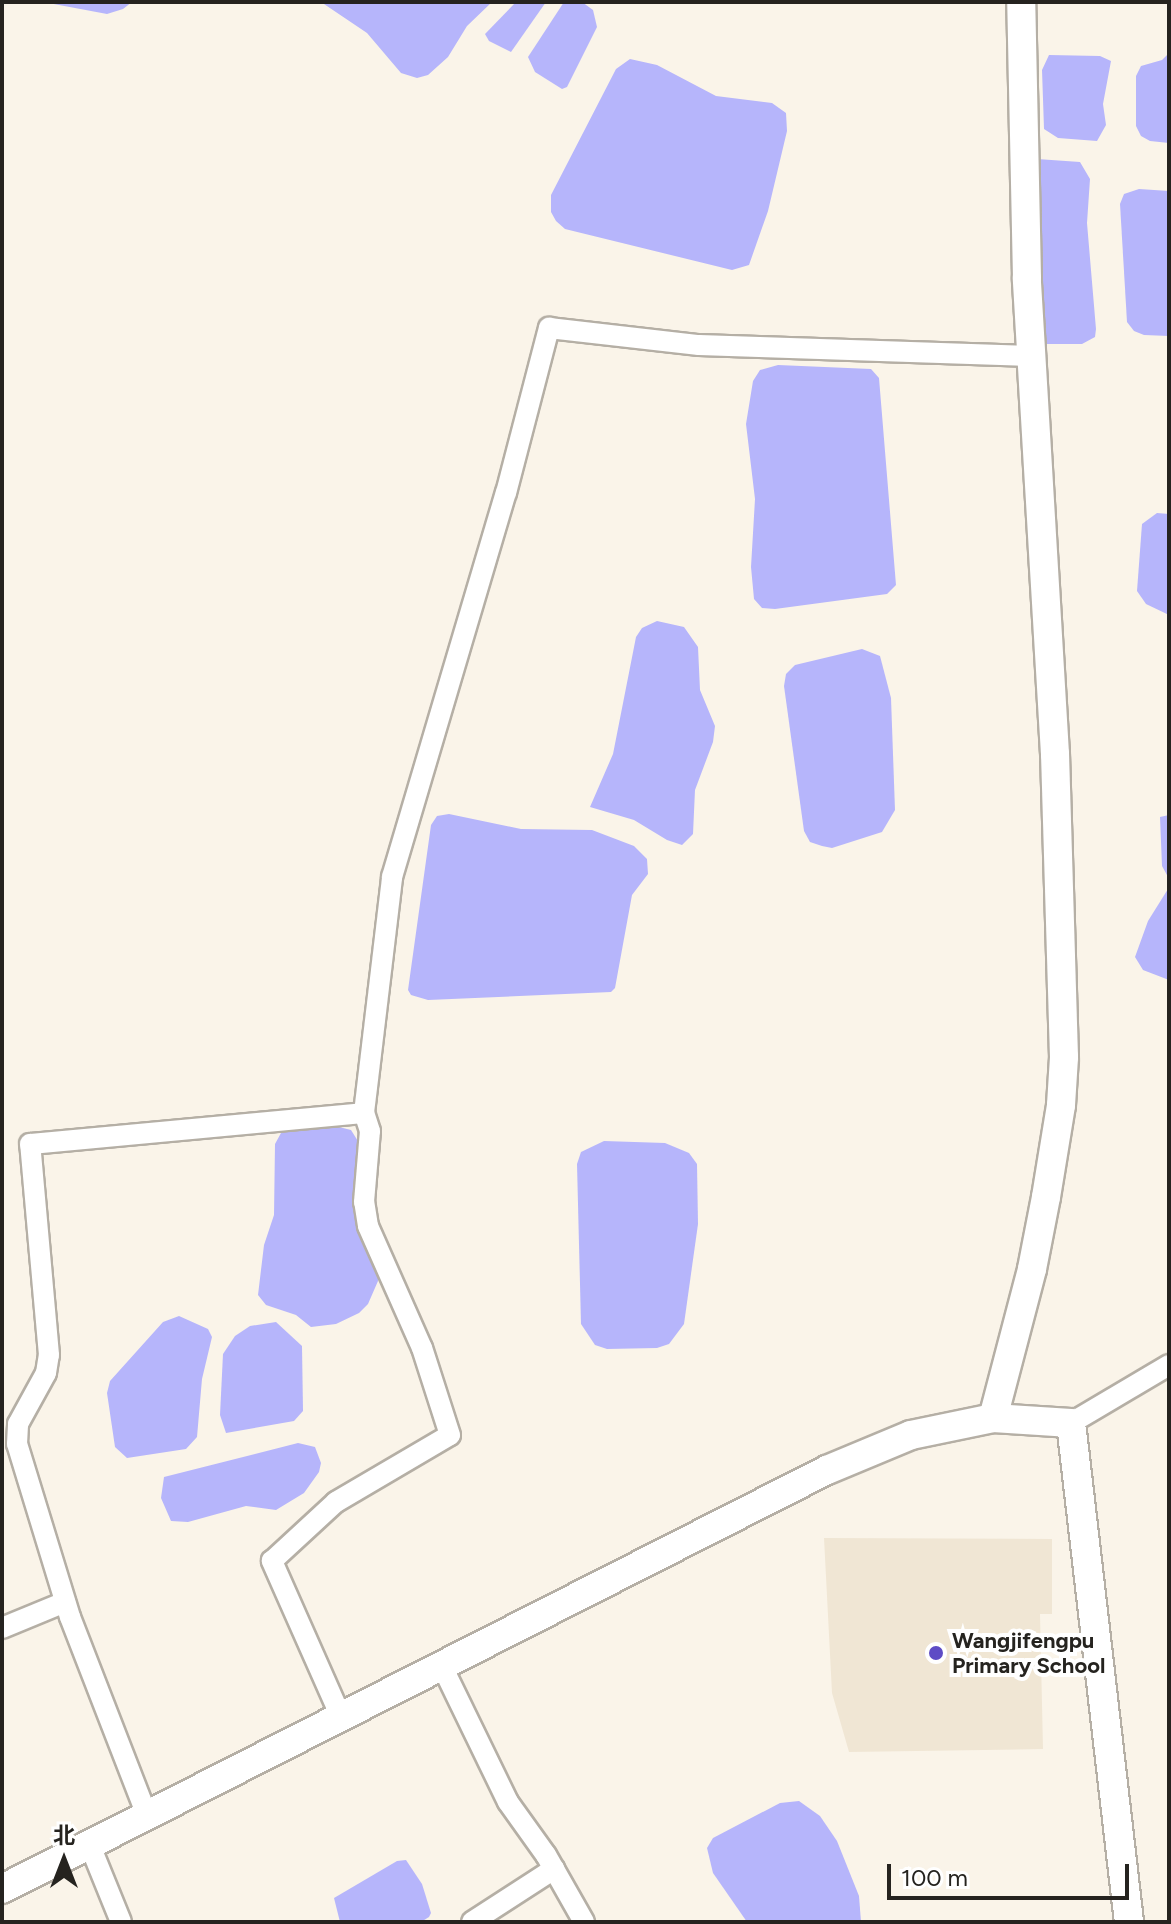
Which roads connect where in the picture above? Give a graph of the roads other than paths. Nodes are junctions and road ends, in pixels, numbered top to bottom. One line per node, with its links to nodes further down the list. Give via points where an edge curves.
1 (1021, 2): 2 (street)
2 (1031, 356): 3 (street, via 699,345 549,328 506,493 392,877); 5 (street, via 1055,754 1064,1057 1061,1105 1032,1269)
3 (364, 1113): 7 (street, via 30,1144 49,1355 46,1373 18,1424 17,1444); 10 (street, via 370,1131 364,1202 368,1226 422,1348 450,1435 336,1502 272,1561)
4 (1169, 1365): 6 (street)
5 (993, 1418): 6 (street); 9 (street, via 924,1431 854,1457)
6 (1071, 1423): 18 (street)
7 (65, 1602): 8 (street); 11 (street)
8 (2, 1628)
9 (442, 1666): 10 (street); 13 (street, via 508,1802)
10 (341, 1717): 11 (street)
11 (146, 1813): 12 (street)
12 (89, 1843): 14 (street); 15 (street)
13 (554, 1869): 16 (street); 17 (street)
14 (2, 1889)
15 (121, 1922)
16 (472, 1922)
17 (584, 1922)
18 (1129, 1922)

